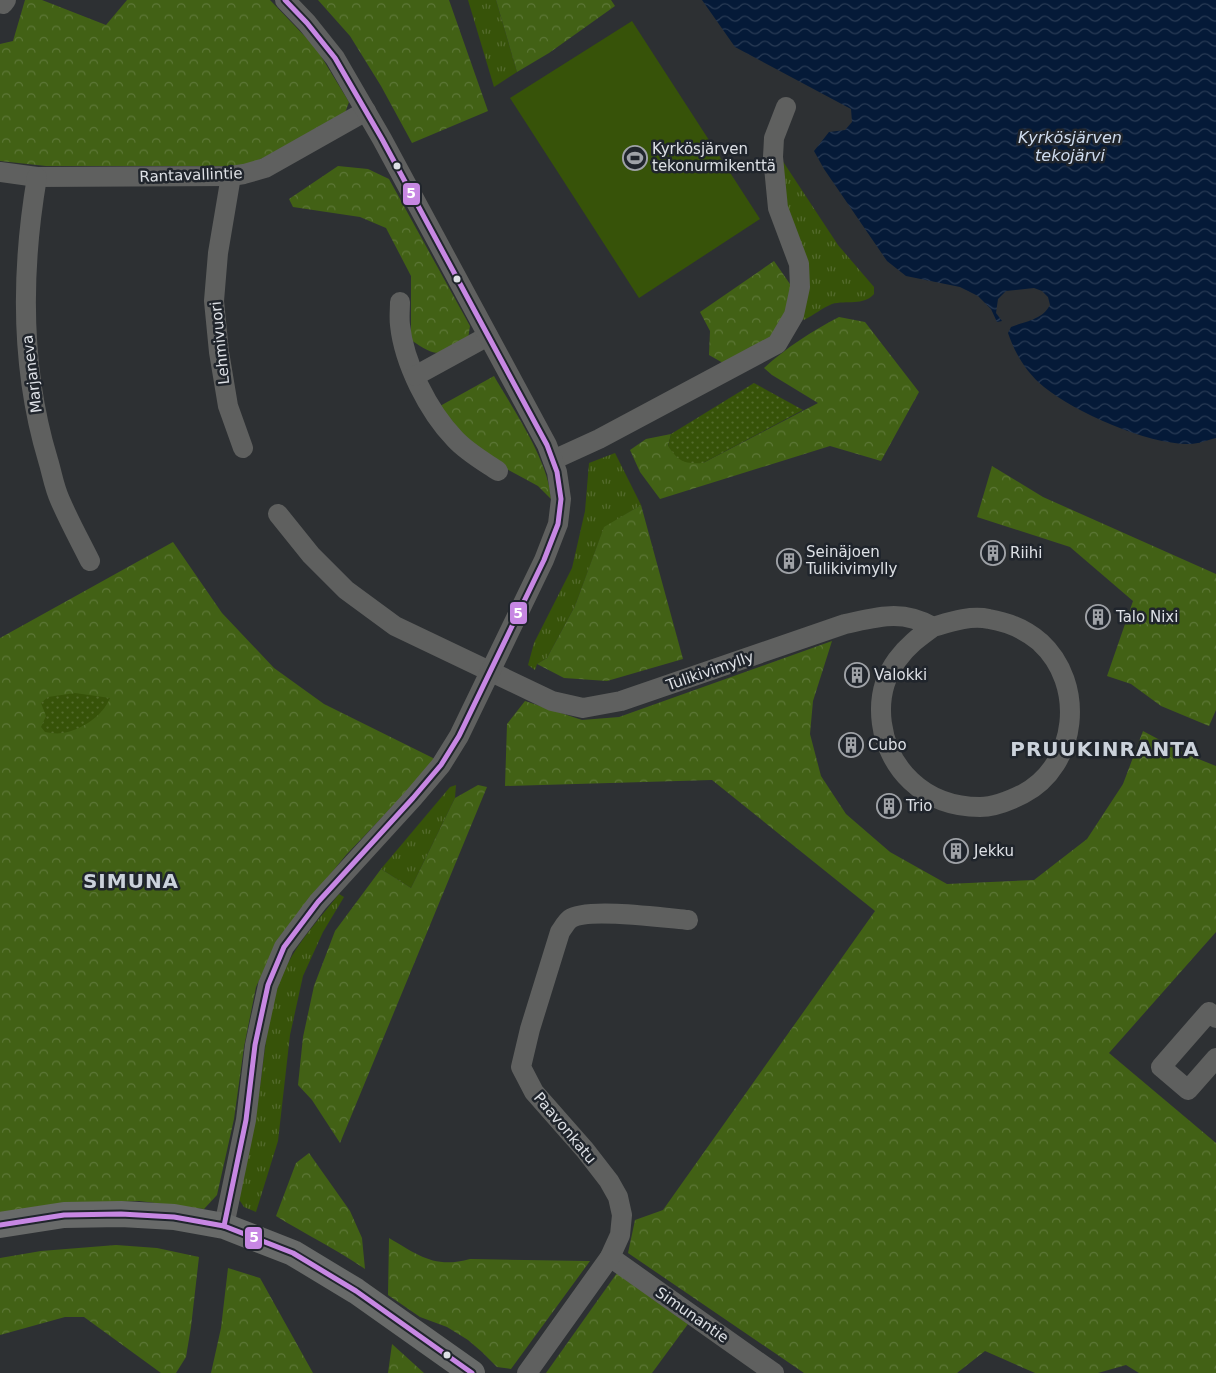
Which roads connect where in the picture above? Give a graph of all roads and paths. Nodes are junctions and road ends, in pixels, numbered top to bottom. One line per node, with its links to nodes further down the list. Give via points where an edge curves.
1 (285, 0): 3 (street, via 335,58)
2 (786, 107): 11 (street, via 774,138 774,166 778,208 799,264 800,287 794,316 778,344)
3 (366, 111): 5 (street, Rantavallintie, via 265,168); 8 (street)
4 (0, 172): 6 (street, Rantavallintie)
5 (231, 176): 6 (street, Rantavallintie); 10 (street, Lehmivuori, via 218,253 214,301 228,406)
6 (38, 177): 14 (street, Marjaneva, via 29,240 25,304 29,372 39,430 59,499)
7 (400, 302): 9 (street, via 404,348)
8 (488, 336): 9 (street); 11 (street)
9 (415, 376): 12 (street, via 454,438)
10 (243, 448)
11 (553, 460): 16 (street, via 561,499 558,524)
12 (498, 471)
13 (278, 514): 16 (street, Tulikivimylly, via 311,555 353,595 395,626)
14 (90, 561)
15 (933, 627): 15 (street, via 910,644 896,662 886,684 881,707 882,730 890,753 902,773 919,789 940,801 963,807 1010,802 1048,775 1066,741 1071,710 1067,687 1058,666 1040,642 1015,626 987,618 957,620); 16 (street, Tulikivimylly, via 907,616 845,624 621,701 583,708 552,701)
16 (490, 671): 21 (street, via 460,736 440,765 318,902 284,947 268,985 255,1046 246,1120)
17 (688, 920): 22 (street, Paavonkatu, via 586,914 570,919 560,932 521,1067 534,1092 585,1150 618,1197 622,1214 620,1235)
18 (1216, 1018): 19 (street, via 1209,1012 1161,1067 1188,1090)
19 (1216, 1058)
20 (0, 1225): 21 (main road, via 64,1215 121,1214 174,1217)
21 (224, 1226): 23 (main road, via 293,1253 356,1290)
22 (610, 1257): 24 (street, Paavonkatu); 25 (street, Simunantie)
23 (472, 1373)
24 (528, 1373)
25 (774, 1373)

